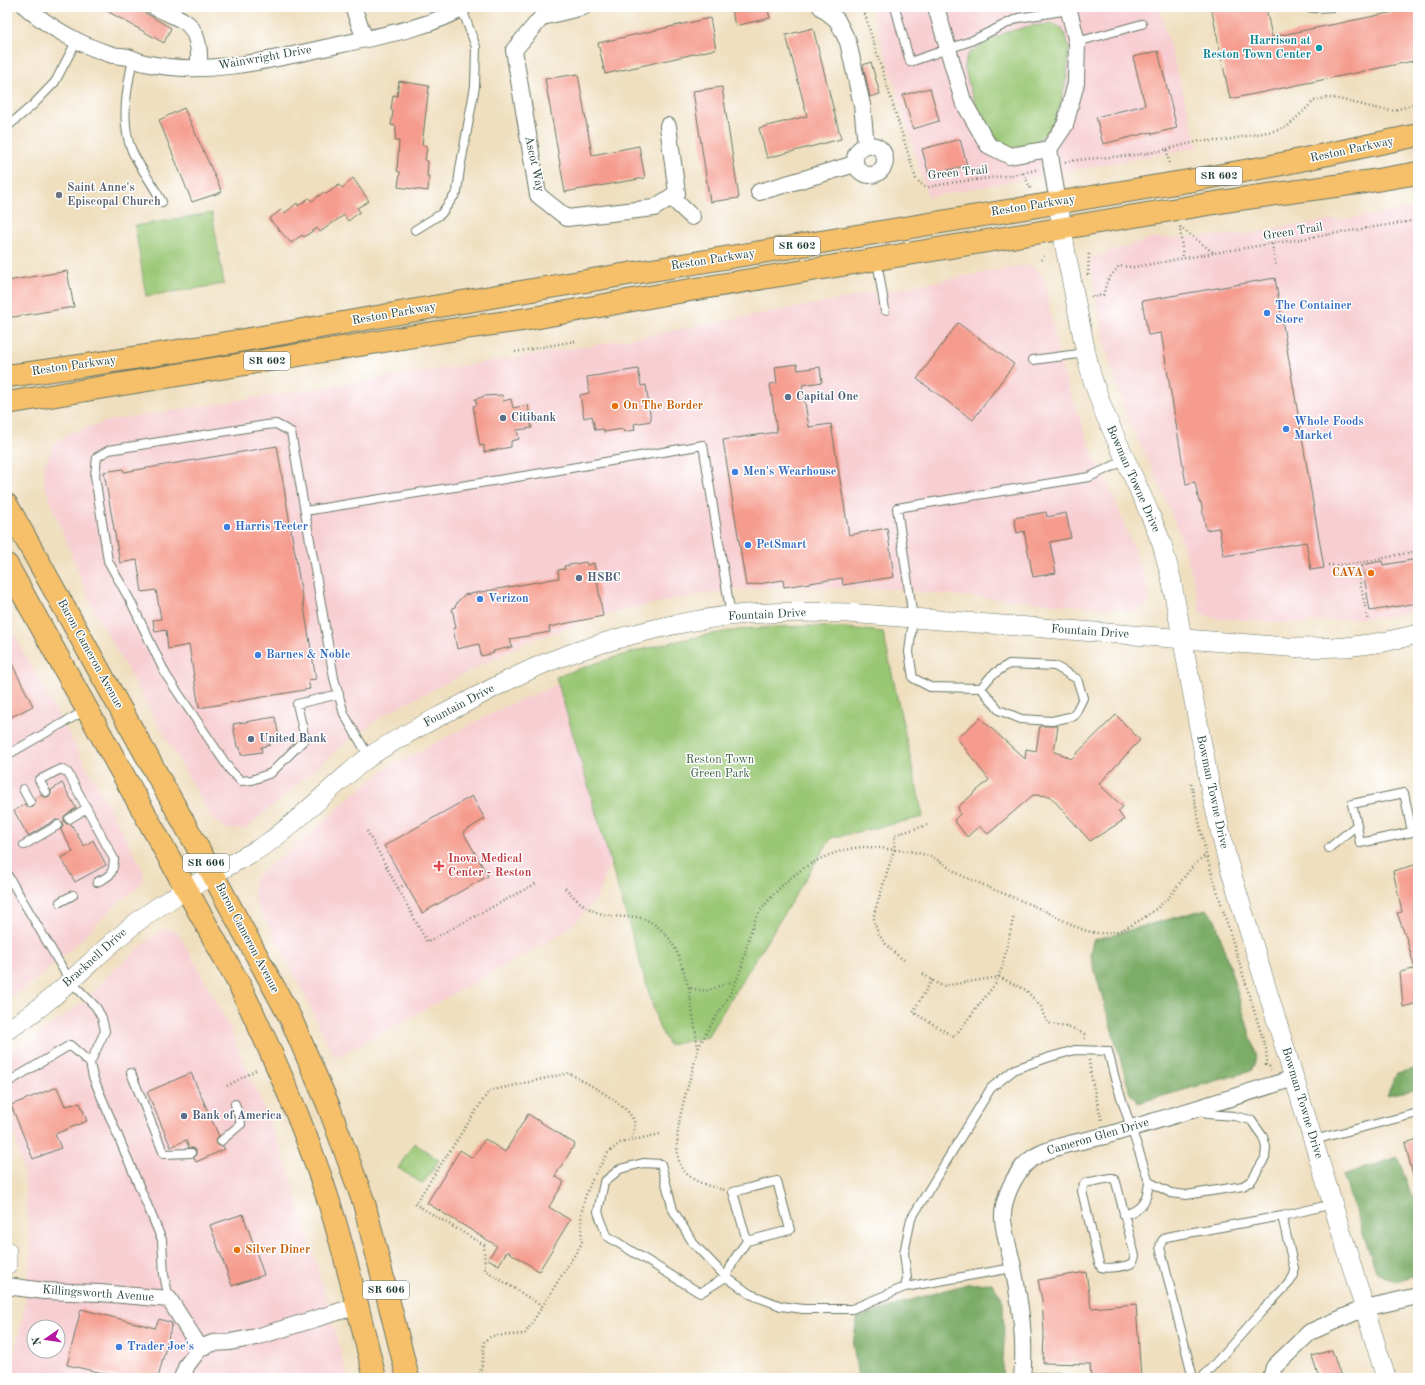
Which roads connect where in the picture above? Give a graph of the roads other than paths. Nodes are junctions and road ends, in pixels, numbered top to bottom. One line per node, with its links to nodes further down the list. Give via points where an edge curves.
1 (26, 7): 14 (street, Wainwright Drive)
2 (155, 7): 18 (street, via 185,22 195,34 200,57)
3 (353, 7): 13 (street)
4 (583, 7): 27 (street, Ascot Way, via 542,17 514,50 538,195 567,218 654,208)
5 (821, 7): 22 (street, via 837,20 848,42 862,105)
6 (895, 7): 16 (lane, via 910,62)
7 (936, 7): 16 (street)
8 (1306, 7): 9 (lane)
9 (1334, 7)
10 (463, 8): 13 (street, Wainwright Drive, via 431,23); 32 (lane, via 476,47 475,86 457,192 441,214)
11 (1068, 9): 15 (street); 16 (lane, via 1018,18)
12 (1142, 24): 15 (lane)
13 (365, 39): 18 (street, Wainwright Drive, via 241,64)
14 (77, 40): 17 (street, Wainwright Drive, via 113,55); 20 (lane, via 55,82)
15 (1077, 42): 23 (street, via 1076,83 1065,125)
16 (949, 49): 23 (street, via 963,101 988,145 1010,156)
17 (133, 59): 18 (street, Wainwright Drive, via 146,63); 28 (lane, via 127,87 126,131 132,150)
18 (198, 68)
19 (668, 126): 27 (street, via 677,193)
20 (7, 127)
21 (1418, 135): 29 (main road, Reston Parkway / SR 602, via 1272,166)
22 (866, 145): 24 (street, via 859,149 855,156); 24 (street, via 874,145 885,156 885,165 881,172 874,176 866,176)
23 (1049, 148): 29 (street)
24 (855, 164): 26 (street)
25 (1418, 173): 31 (main road, Reston Parkway / SR 602)
26 (759, 192)
27 (671, 198): 30 (street)
28 (162, 202)
29 (1058, 203): 31 (street, Bowman Towne Drive); 37 (main road, Reston Parkway / SR 602, via 583,281 353,322)
30 (692, 217)
31 (1062, 228): 33 (main road, Reston Parkway / SR 602); 35 (street, Bowman Towne Drive)
32 (415, 230)
33 (877, 259): 34 (lane); 38 (main road, Reston Parkway / SR 602)
34 (885, 310)
35 (1086, 353): 36 (lane); 41 (street, Bowman Towne Drive, via 1104,412)
36 (1033, 360)
37 (7, 376)
38 (43, 398): 39 (main road, Reston Parkway / SR 602); 40 (main road, via 21,407)
39 (7, 404)
40 (7, 417)
41 (1126, 460): 46 (lane, via 1089,477 897,508); 48 (street, Bowman Towne Drive, via 1162,544)
42 (7, 505): 64 (main road, Baron Cameron Avenue / SR 606)
43 (305, 511): 45 (lane, via 703,445); 50 (lane); 50 (lane, via 291,432 276,424 109,450 97,457 95,476 108,561 131,602 166,676 230,770 241,781 271,773 305,739 297,704)
44 (7, 565): 51 (main road, SR 606)
45 (731, 616): 46 (street, Fountain Drive, via 797,612); 53 (street, Fountain Drive, via 649,630 552,661 473,699)
46 (913, 618): 48 (street, Fountain Drive); 49 (lane, via 908,652 913,678 930,687)
47 (1418, 634): 48 (street, Fountain Drive, via 1346,647 1293,647)
48 (1183, 639): 73 (street, Bowman Towne Drive, via 1211,792 1227,859)
49 (981, 688): 49 (lane, via 999,710 1021,719 1052,721 1074,716 1083,698 1077,679 1055,666 1008,664 992,675)
50 (338, 694): 53 (lane, via 344,714)
51 (87, 709): 52 (lane); 66 (main road, SR 606)
52 (7, 755)
53 (370, 757): 64 (street, Fountain Drive, via 338,781 294,823 267,843)
54 (23, 789): 56 (lane)
55 (46, 792): 57 (lane, via 39,780 61,769 68,773)
56 (30, 802)
57 (87, 808): 58 (lane); 65 (lane, via 114,859 114,868 110,876)
58 (69, 819)
59 (58, 825): 61 (lane, via 45,830)
60 (1356, 826): 60 (lane, via 1352,804 1404,794 1412,832 1360,843); 62 (lane)
61 (24, 845)
62 (1329, 848)
63 (7, 874): 69 (lane)
64 (213, 875): 66 (street, Fountain Drive); 101 (main road, Baron Cameron Avenue / SR 606, via 291,1020 329,1107 364,1203)
65 (97, 882)
66 (187, 890): 69 (street, Bracknell Drive, via 123,932); 95 (main road, SR 606, via 239,984 294,1106 328,1199)
67 (73, 895): 68 (lane)
68 (60, 902)
69 (70, 981): 70 (street, Bracknell Drive, via 38,1010); 71 (lane, via 96,1007 102,1018 105,1031)
70 (7, 1030)
71 (90, 1063): 74 (lane, via 70,1045); 94 (lane, via 93,1077 162,1240)
72 (131, 1073): 81 (lane, via 164,1154)
73 (1294, 1078): 76 (street, Cameron Glen Drive); 79 (street, Bowman Towne Drive)
74 (10, 1081)
75 (235, 1104): 80 (lane, via 241,1124)
76 (1196, 1108): 78 (street, Cameron Glen Drive); 82 (lane, via 1207,1114 1251,1120 1263,1137 1266,1147 1264,1158 1252,1180 1243,1186 1186,1195 1171,1193)
77 (1418, 1113): 79 (lane)
78 (1132, 1128): 82 (lane); 89 (street, Cameron Glen Drive, via 1056,1148 1030,1160 1019,1172 1010,1185 1003,1218); 92 (lane, via 1108,1050 1076,1050 1015,1069 991,1088 911,1219 904,1254 907,1278)
79 (1313, 1140): 83 (street, Bowman Towne Drive)
80 (221, 1141)
81 (191, 1152)
82 (1149, 1182): 84 (lane, via 1148,1197 1141,1207)
83 (1333, 1204): 85 (lane); 96 (street, Bowman Towne Drive)
84 (1124, 1215): 84 (lane, via 1113,1178 1086,1183 1083,1186 1099,1263 1105,1269 1130,1264 1134,1260)
85 (1282, 1216): 103 (lane, via 1166,1237 1162,1241 1160,1246); 104 (lane, via 1294,1275)
86 (747, 1241): 86 (lane, via 790,1230 777,1181 733,1192); 90 (lane)
87 (7, 1251): 88 (street)
88 (7, 1265)
89 (1013, 1268): 92 (lane); 98 (street, Cameron Glen Drive, via 1023,1331)
90 (726, 1277): 90 (lane, via 693,1243 674,1210 661,1164 643,1162 620,1169 604,1182 598,1212 607,1236 700,1293); 92 (lane, via 750,1294 781,1306 803,1309 852,1309)
91 (7, 1286): 94 (street, Killingsworth Avenue, via 44,1291)
92 (905, 1287)
93 (1418, 1296): 96 (street)
94 (168, 1299): 97 (street, Killingsworth Avenue)
95 (357, 1306): 97 (street, via 256,1337 213,1343); 100 (main road, SR 606)
96 (1365, 1308): 105 (street, via 1310,1332 1274,1367); 106 (street, Bowman Towne Drive)
97 (200, 1348): 99 (street, via 187,1365)
98 (1022, 1377): 102 (lane)
99 (182, 1378)
100 (375, 1378)
101 (408, 1378)
102 (1064, 1378)
103 (1193, 1378)
104 (1202, 1378)
105 (1271, 1378)
106 (1386, 1378)

